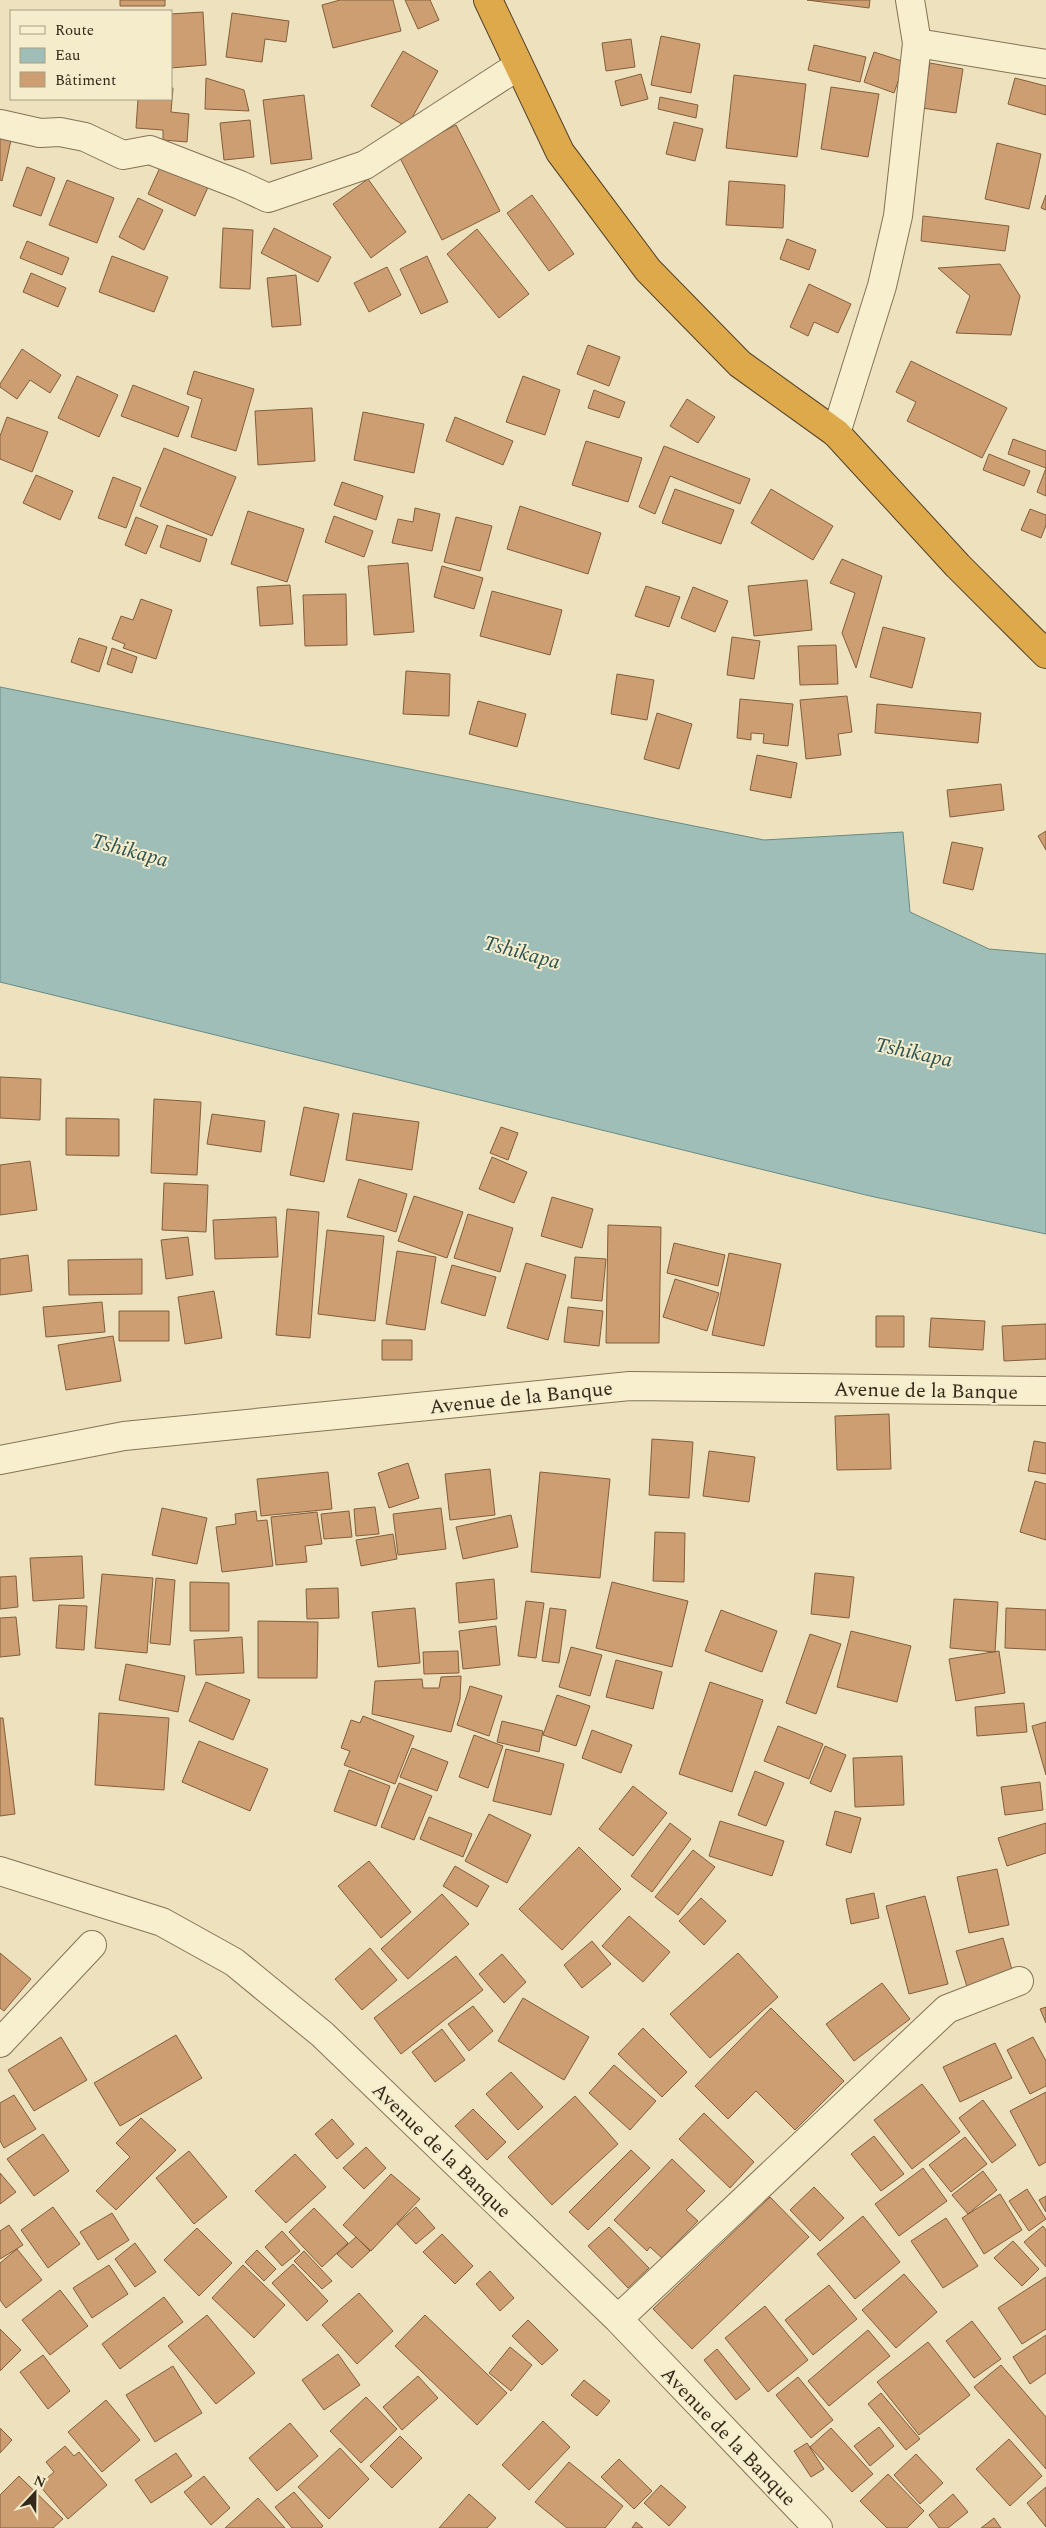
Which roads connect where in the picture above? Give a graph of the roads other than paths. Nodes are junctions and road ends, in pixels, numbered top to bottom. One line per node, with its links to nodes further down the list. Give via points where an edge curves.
1 (488, 0): 5 (highway)
2 (910, 0): 3 (street)
3 (918, 43): 4 (street); 7 (street, via 898,216 882,286)
4 (1046, 64)
5 (518, 66): 6 (street, via 365,165 268,198 150,150 123,155 85,137 60,132 40,133); 7 (highway, via 560,152 648,270 740,364)
6 (0, 124)
7 (836, 433): 8 (highway, via 958,566)
8 (1046, 654)
9 (1046, 1391): 10 (street, Avenue de la Banque, via 630,1386 124,1436)
10 (0, 1460)
11 (0, 1871): 15 (street, Avenue de la Banque, via 162,1922 234,1962 322,2034)
12 (92, 1945): 14 (street)
13 (1020, 1981): 15 (street, via 946,2009)
14 (0, 2043)
15 (618, 2320): 16 (street, Avenue de la Banque)
16 (818, 2528)

